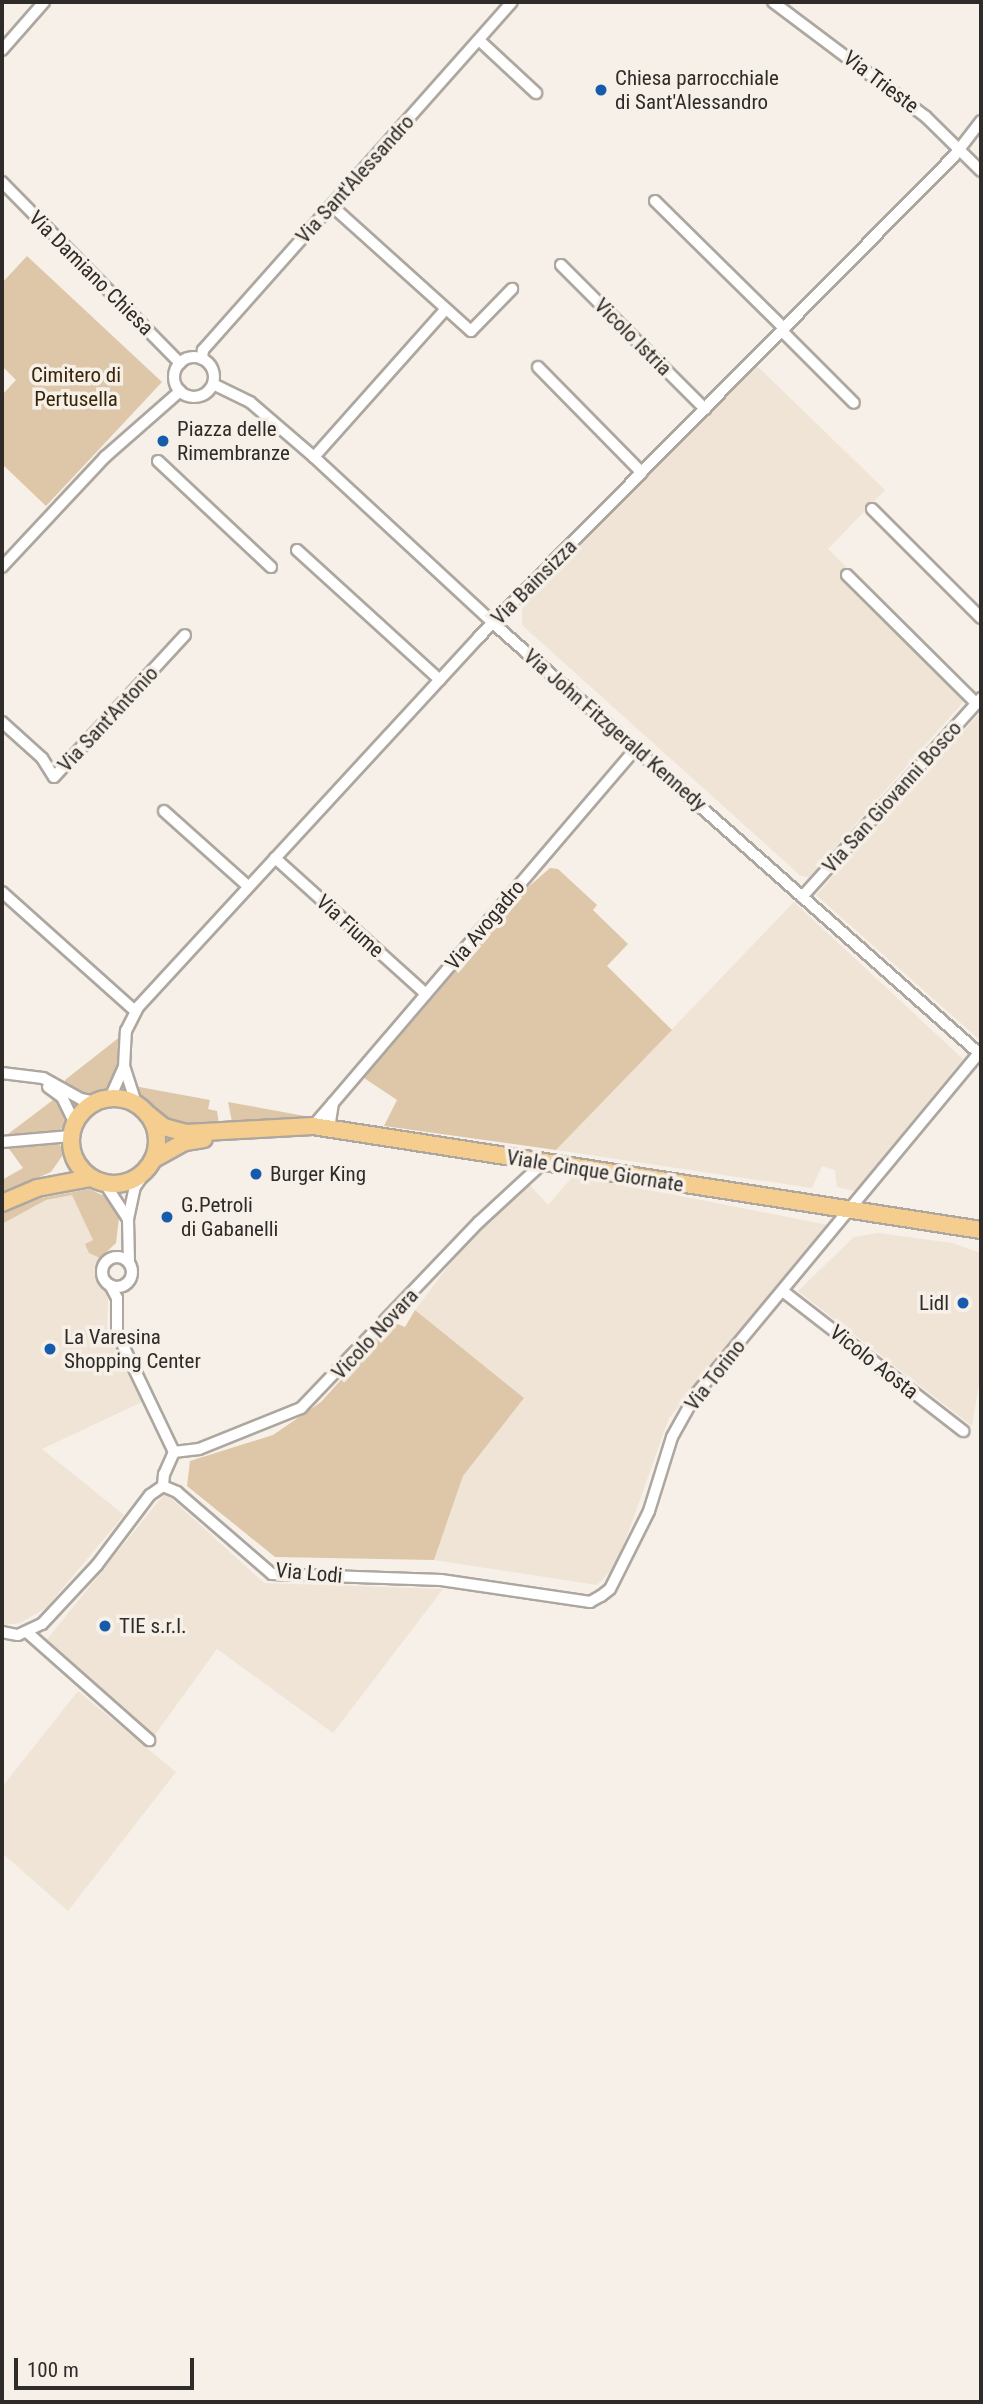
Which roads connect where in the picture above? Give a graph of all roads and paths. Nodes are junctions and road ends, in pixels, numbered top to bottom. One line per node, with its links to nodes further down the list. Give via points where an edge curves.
1 (44, 2): 5 (street)
2 (774, 2): 8 (street, Via Trieste)
3 (505, 4): 4 (street, Via Sant'Alessandro)
4 (479, 40): 6 (street); 12 (street, Via Sant'Alessandro)
5 (2, 50)
6 (537, 93)
7 (981, 121): 8 (street, Via Bainsizza)
8 (960, 146): 9 (street, Via Trieste); 16 (street, Via Bainsizza)
9 (981, 171)
10 (2, 182): 18 (street, Via Damiano Chiesa)
11 (656, 201): 16 (street)
12 (332, 206): 15 (street); 17 (street, Via Sant'Alessandro, via 203,349)
13 (561, 265): 23 (street, Vicolo Istria)
14 (512, 289): 15 (street, via 471,331)
15 (446, 309): 24 (street)
16 (784, 330): 22 (street); 23 (street, Via Bainsizza)
17 (202, 359): 18 (street); 20 (street, via 212,367)
18 (180, 363): 21 (street, via 175,379)
19 (538, 367): 26 (street)
20 (213, 384): 21 (street, via 199,396); 24 (street, Via John Fitzgerald Kennedy, via 250,402)
21 (180, 391): 29 (street, via 105,457)
22 (854, 404)
23 (705, 410): 26 (street, Via Bainsizza)
24 (314, 457): 33 (street, Via John Fitzgerald Kennedy)
25 (158, 461): 30 (street)
26 (642, 473): 33 (street, Via Bainsizza)
27 (872, 509): 32 (street)
28 (297, 550): 35 (street)
29 (2, 567)
30 (271, 567)
31 (847, 575): 36 (street)
32 (981, 618)
33 (494, 623): 35 (street, Via Bainsizza); 38 (street, Via John Fitzgerald Kennedy)
34 (184, 635): 37 (street, Via Sant'Antonio, via 54,777 42,758)
35 (440, 680): 40 (street, Via Bainsizza)
36 (979, 700): 43 (street, Via San Giovanni Bosco)
37 (2, 722)
38 (637, 747): 43 (street, Via John Fitzgerald Kennedy); 44 (street, Via Avogadro)
39 (164, 811): 41 (street)
40 (275, 858): 41 (street, Via Bainsizza); 44 (street, Via Fiume)
41 (248, 886): 45 (street, Via Bainsizza)
42 (2, 892): 45 (street)
43 (802, 897): 46 (street, Via John Fitzgerald Kennedy)
44 (426, 994): 52 (street, Via Avogadro)
45 (135, 1011): 47 (street, Via Bainsizza, via 126,1031)
46 (980, 1054): 64 (street, Via Torino)
47 (124, 1067): 50 (street, Via Bainsizza); 51 (street, Via Bainsizza)
48 (2, 1073): 49 (street)
49 (26, 1077): 50 (street, via 43,1078 81,1100); 57 (street, via 55,1090)
50 (103, 1100): 51 (main road); 57 (main road)
51 (136, 1103): 53 (main road)
52 (333, 1103): 55 (street, Via Avogadro); 56 (street)
53 (149, 1115): 54 (main road, Viale Cinque Giornate, via 164,1127 186,1133); 60 (main road, via 157,1132)
54 (275, 1126): 55 (main road, Viale Cinque Giornate); 60 (main road, Viale Cinque Giornate, via 185,1142)
55 (313, 1126): 56 (main road, Viale Cinque Giornate)
56 (330, 1129): 59 (main road, Viale Cinque Giornate)
57 (72, 1135): 58 (street); 61 (main road, via 79,1167); 62 (main road, via 61,1171)
58 (2, 1142)
59 (543, 1163): 64 (main road, Viale Cinque Giornate); 77 (street, Vicolo Novara, via 479,1222 302,1408 199,1449)
60 (150, 1165): 61 (main road, via 128,1183); 65 (street, via 135,1187)
61 (98, 1181): 62 (main road); 65 (street)
62 (37, 1188): 63 (main road)
63 (2, 1203)
64 (849, 1212): 66 (main road, Viale Cinque Giornate); 74 (street, Via Torino)
65 (128, 1219): 68 (street)
66 (914, 1222): 67 (main road, Viale Cinque Giornate); 69 (main road, Viale Cinque Giornate)
67 (981, 1230)
68 (126, 1237): 70 (street); 71 (street)
69 (981, 1237)
70 (110, 1259): 71 (street); 73 (street, via 102,1270)
71 (129, 1263): 72 (street)
72 (129, 1280): 73 (street); 75 (street)
73 (110, 1285): 75 (street)
74 (784, 1292): 76 (street, Vicolo Aosta); 79 (street, Via Torino, via 696,1394 672,1437 649,1511 610,1589)
75 (118, 1309): 77 (street, via 117,1334)
76 (963, 1431)
77 (174, 1452): 78 (street)
78 (163, 1486): 79 (street, Via Lodi, via 177,1492 272,1574 441,1580 590,1602); 81 (street, via 150,1495 68,1596)
79 (601, 1596)
80 (2, 1632): 81 (street)
81 (28, 1633): 82 (street)
82 (149, 1740)

